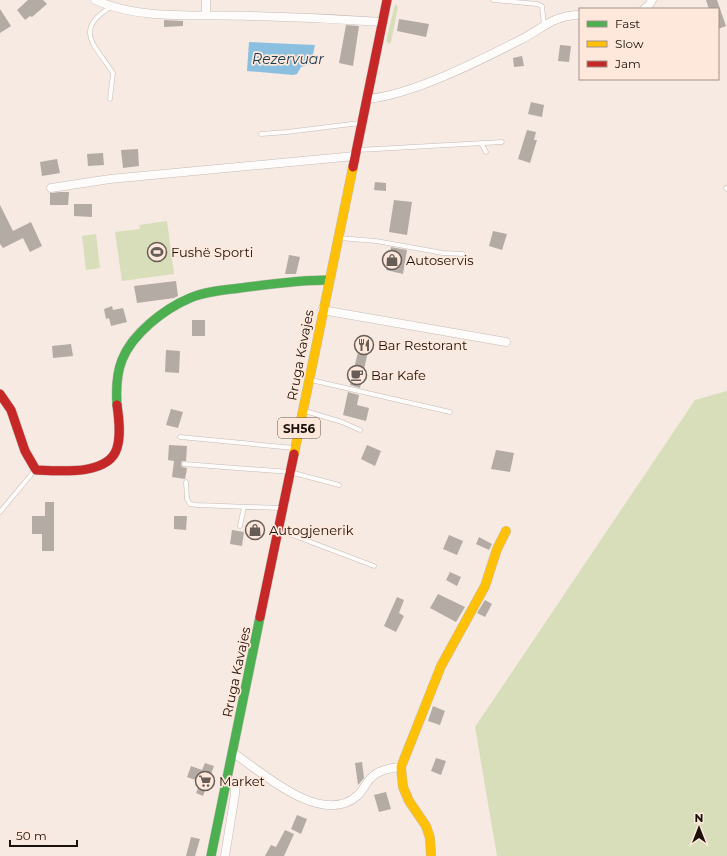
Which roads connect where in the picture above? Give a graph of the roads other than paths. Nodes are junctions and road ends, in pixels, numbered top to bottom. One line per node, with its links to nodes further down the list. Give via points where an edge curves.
1 (95, 0): 6 (street)
2 (206, 0): 8 (street)
3 (387, 0): 10 (main road, Rruga Kavajes / SH56)
4 (493, 0): 11 (lane, via 542,6)
5 (652, 0): 7 (street)
6 (111, 7): 8 (street, via 160,14); 12 (lane, via 94,19 90,39 94,49 114,73)
7 (645, 8)
8 (206, 15): 10 (street)
9 (579, 15): 11 (street, via 554,19)
10 (382, 22): 13 (main road, Rruga Kavajes / SH56)
11 (544, 25): 13 (street, via 484,58 429,81 384,97)
12 (110, 99)
13 (367, 99): 14 (main road, Rruga Kavajes / SH56)
14 (362, 123): 15 (lane); 19 (main road, Rruga Kavajes / SH56)
15 (261, 134)
16 (502, 142): 17 (lane)
17 (481, 143): 18 (lane); 19 (lane)
18 (486, 152)
19 (356, 153): 20 (street, via 110,179); 21 (main road, Rruga Kavajes / SH56)
20 (51, 188)
21 (338, 238): 22 (lane, via 389,242 443,253); 23 (main road, Rruga Kavajes / SH56)
22 (463, 254)
23 (328, 280): 24 (main road, Rruga Kavajes / SH56); 34 (main road, via 292,281 223,291 190,298 178,304 132,343 122,360 117,380 118,445 113,457 105,464 84,470)
24 (322, 310): 25 (street); 26 (main road, Rruga Kavajes / SH56)
25 (506, 342)
26 (308, 380): 28 (main road, Rruga Kavajes / SH56); 29 (lane)
27 (1, 393): 34 (main road, via 11,410 25,451)
28 (302, 410): 30 (lane); 32 (main road, Rruga Kavajes / SH56)
29 (450, 412)
30 (360, 430)
31 (180, 437): 32 (lane)
32 (295, 448): 35 (main road, Rruga Kavajes / SH56)
33 (184, 464): 35 (lane)
34 (36, 470): 40 (lane)
35 (290, 472): 37 (lane); 39 (main road, Rruga Kavajes / SH56)
36 (186, 482): 38 (lane, via 190,504)
37 (339, 485)
38 (244, 507): 39 (lane); 41 (lane)
39 (283, 508): 42 (main road, Rruga Kavajes / SH56)
40 (0, 512)
41 (240, 526)
42 (278, 530): 44 (lane); 45 (main road, Rruga Kavajes / SH56)
43 (506, 531): 46 (main road, via 484,586 441,666)
44 (374, 566)
45 (232, 752): 46 (street, via 287,790 325,806 347,802 357,796 378,772); 47 (main road, Rruga Kavajes / SH56)
46 (401, 766): 50 (main road, via 403,787 426,826 430,838)
47 (227, 775): 48 (main road, Rruga Kavajes / SH56); 49 (street, via 235,787 235,794)
48 (211, 856)
49 (224, 856)
50 (430, 856)

